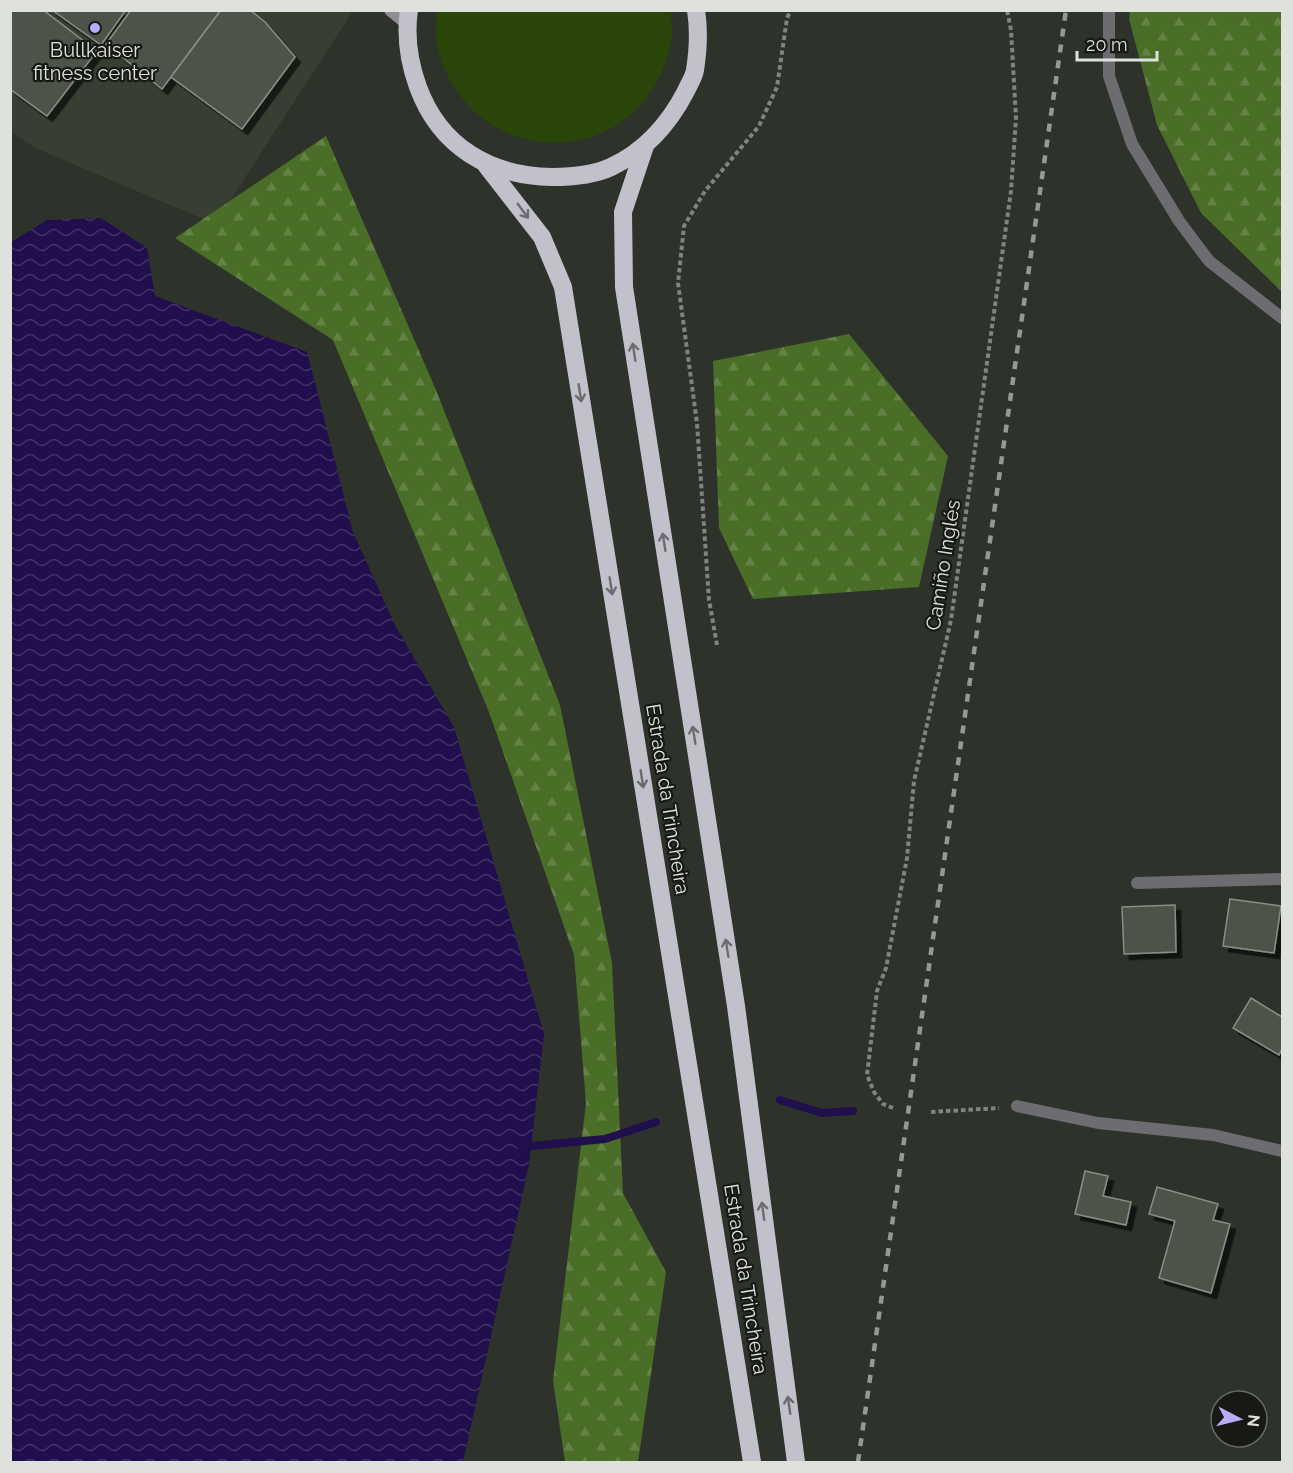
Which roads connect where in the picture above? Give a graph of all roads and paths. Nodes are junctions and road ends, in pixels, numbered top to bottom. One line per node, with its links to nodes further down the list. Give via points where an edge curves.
1 (390, 10): 6 (street)
2 (696, 10): 7 (highway, Estrada da Trincheira, via 695,72 675,113)
3 (791, 10): 10 (path, via 786,18 777,87 759,126 705,190 684,226 678,284 696,423 709,600)
4 (1007, 10): 14 (path, Camiño Inglés, via 1016,118 1011,191 951,620 914,781 907,858 886,968 877,991 867,1075 883,1104)
5 (1109, 10): 9 (street, via 1109,76 1132,144 1179,221 1209,261)
6 (408, 17): 8 (highway, Estrada da Trincheira, via 410,65 426,107 452,141)
7 (645, 146): 8 (highway, Estrada da Trincheira, via 609,168 569,177 527,177); 18 (highway, Estrada da Trincheira, one-way to 7, via 736,1006 624,286 623,212)
8 (486, 165): 17 (highway, Estrada da Trincheira, one-way to 17, via 542,237 563,287)
9 (1282, 318)
10 (717, 645)
11 (1282, 879): 12 (street)
12 (1137, 883)
13 (1017, 1106): 15 (path); 16 (street, via 1098,1124 1213,1135)
14 (893, 1108)
15 (931, 1112)
16 (1282, 1150)
17 (752, 1462)
18 (796, 1462)

